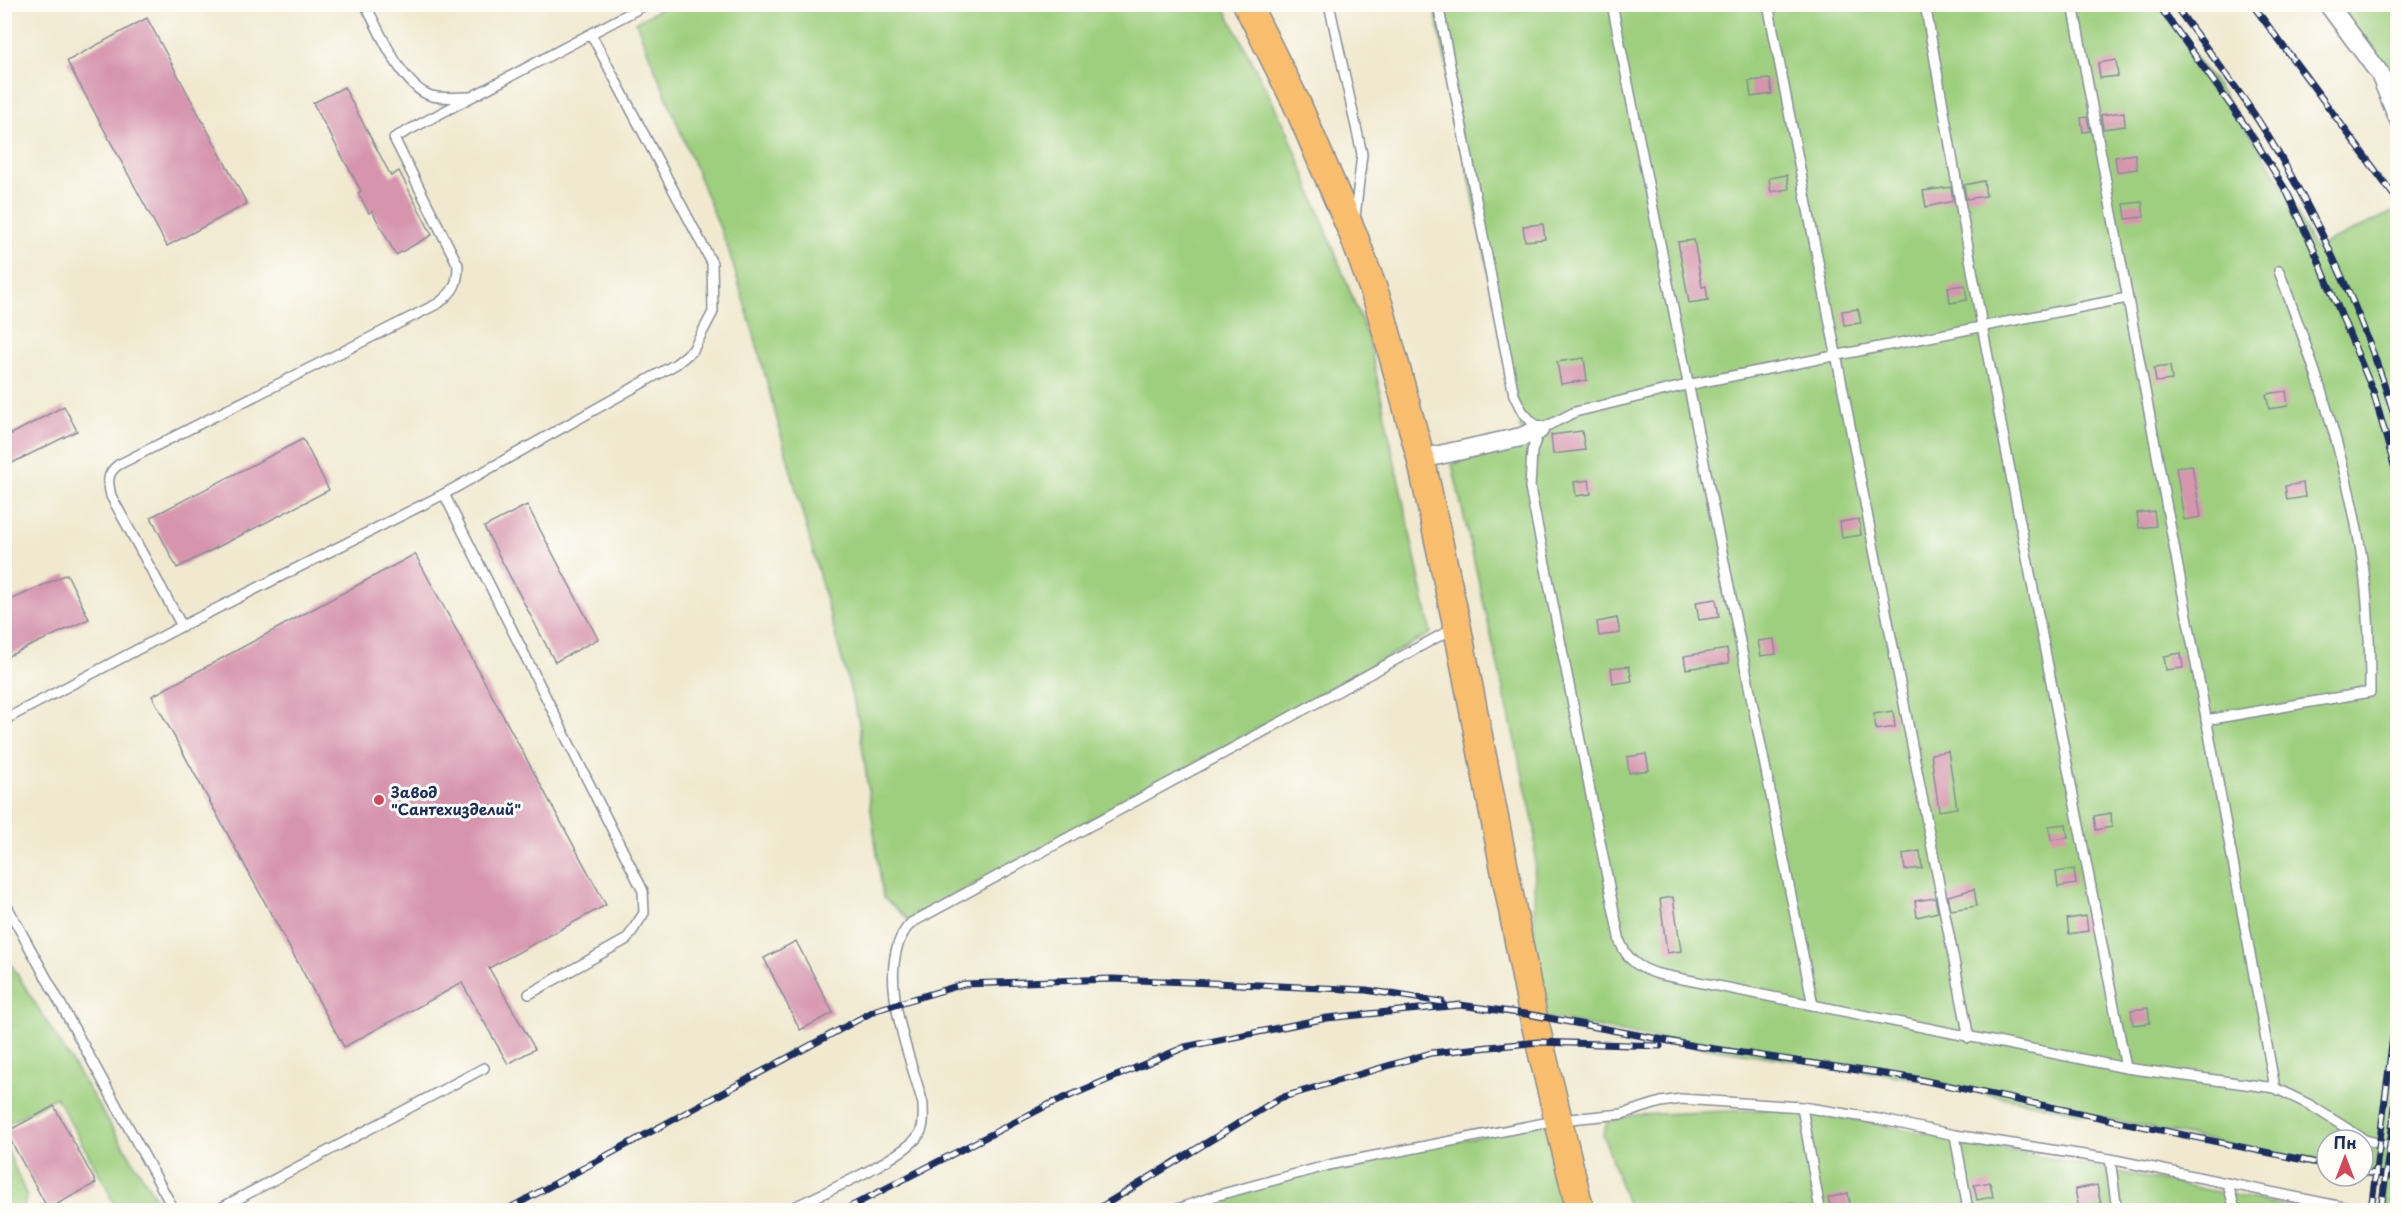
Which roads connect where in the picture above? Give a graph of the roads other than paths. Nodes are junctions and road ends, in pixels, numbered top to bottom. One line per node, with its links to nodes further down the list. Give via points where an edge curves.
1 (365, 4): 12 (lane, via 416,89 433,97)
2 (647, 4): 11 (lane)
3 (1247, 4): 14 (main road, via 1297,104)
4 (1329, 4): 14 (lane, via 1362,154)
5 (1438, 4): 20 (lane, via 1514,395)
6 (1612, 4): 19 (lane)
7 (1768, 4): 18 (lane)
8 (1925, 4): 17 (lane)
9 (2073, 4): 16 (lane)
10 (2328, 4): 13 (street, via 2380,74)
11 (591, 34): 12 (lane); 22 (lane, via 712,263 713,312 693,350 676,364)
12 (472, 96): 23 (lane, via 394,138 458,265 458,282 452,293 110,470 111,496)
13 (2397, 118)
14 (1353, 234): 21 (main road, via 1379,305)
15 (2279, 271): 26 (lane, via 2329,411 2352,506 2363,566 2370,692)
16 (2127, 298): 17 (lane); 26 (lane)
17 (1982, 326): 18 (lane); 32 (lane)
18 (1836, 356): 19 (lane); 30 (lane)
19 (1687, 385): 20 (lane, via 1575,412); 29 (lane)
20 (1539, 430): 21 (street); 29 (lane, via 1532,451 1530,488 1624,952 1642,969 1658,974)
21 (1421, 459): 24 (main road)
22 (444, 494): 23 (lane); 28 (lane, via 643,891 644,913 627,939)
23 (182, 626): 25 (lane)
24 (1457, 626): 35 (main road, via 1533,1015); 42 (lane, via 911,923 897,944 891,976 923,1104 923,1125 918,1136 880,1164)
25 (4, 720)
26 (2206, 720): 33 (lane)
27 (4, 901): 40 (lane)
28 (529, 994)
29 (1813, 1005): 30 (lane)
30 (1969, 1038): 32 (lane)
31 (484, 1068): 41 (lane)
32 (2126, 1068): 33 (lane)
33 (2275, 1088): 37 (lane, via 2365,1140)
34 (1802, 1107): 35 (lane, via 1682,1099 1622,1114); 36 (lane); 45 (lane)
35 (1560, 1120): 43 (lane, via 1333,1164); 44 (main road)
36 (1955, 1135): 38 (lane); 46 (lane)
37 (2397, 1148)
38 (2110, 1159): 39 (lane); 47 (lane)
39 (2228, 1184): 48 (lane); 49 (lane)
40 (174, 1210)
41 (217, 1210)
42 (788, 1210)
43 (1175, 1210)
44 (1581, 1210)
45 (1820, 1210)
46 (1968, 1210)
47 (2117, 1210)
48 (2235, 1210)
49 (2358, 1210)

